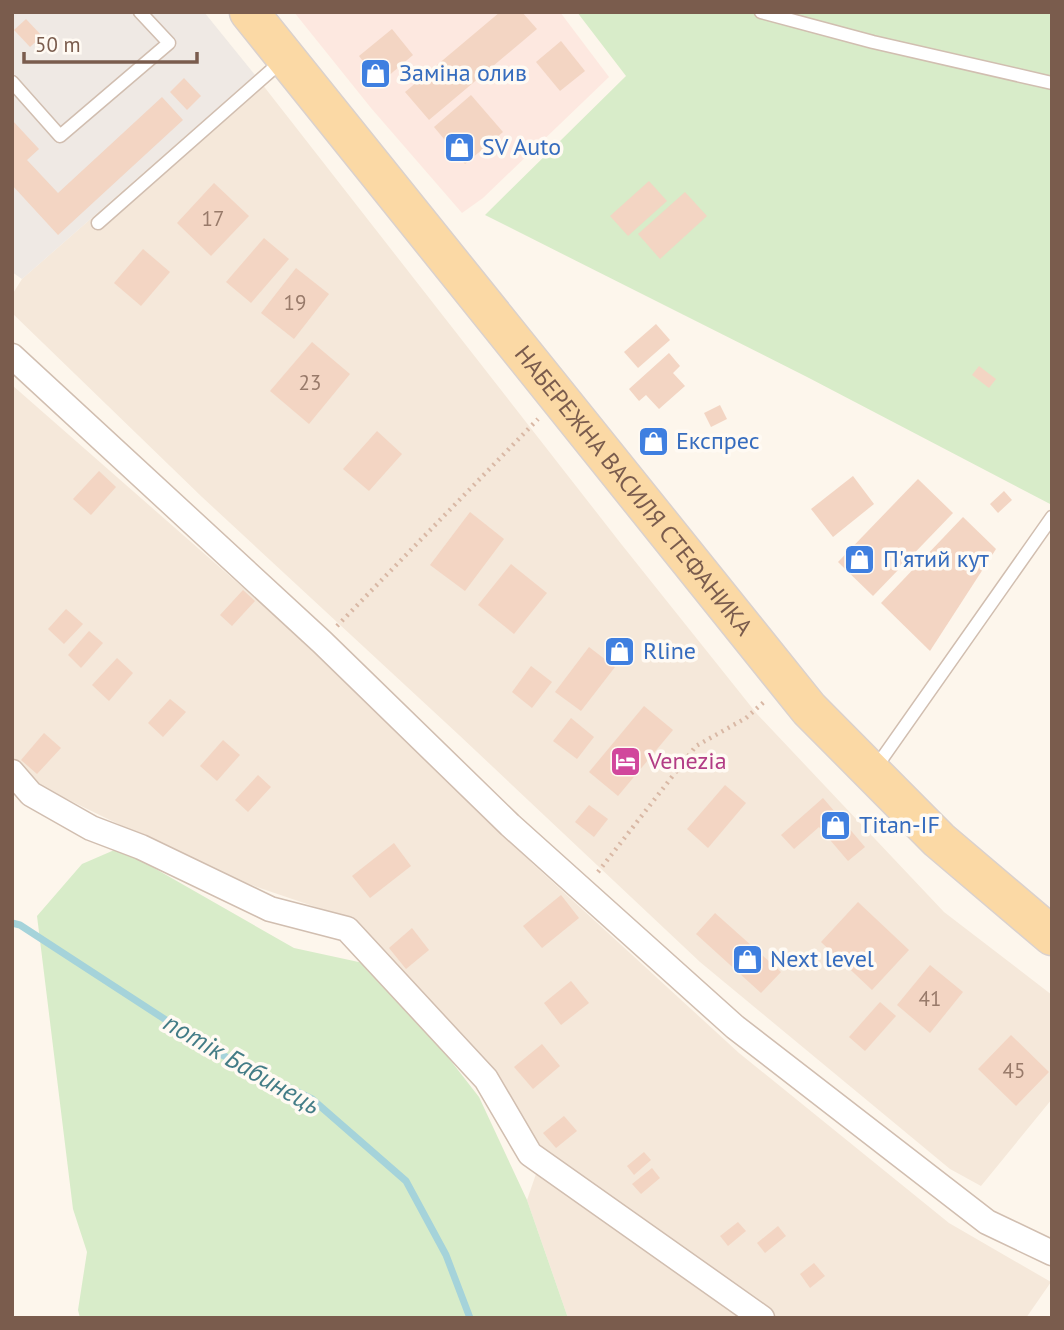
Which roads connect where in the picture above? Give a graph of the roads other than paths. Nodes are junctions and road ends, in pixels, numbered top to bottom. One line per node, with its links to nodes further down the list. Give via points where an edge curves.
1 (140, 12): 5 (lane, via 169,43 60,136)
2 (249, 12): 4 (main road, НАБЕРЕЖНА ВАСИЛЯ СТЕФАНИКА)
3 (761, 12): 6 (lane)
4 (286, 58): 7 (lane); 11 (main road, НАБЕРЕЖНА ВАСИЛЯ СТЕФАНИКА, via 786,681)
5 (12, 82)
6 (1052, 83)
7 (98, 223)
8 (12, 356): 13 (street, via 322,642 510,825 735,1027 987,1222)
9 (1052, 517): 11 (lane)
10 (12, 772): 14 (street, via 31,794 91,828 270,909 347,929 486,1079 530,1154)
11 (872, 773): 12 (main road, НАБЕРЕЖНА ВАСИЛЯ СТЕФАНИКА, via 939,840)
12 (1052, 936)
13 (1052, 1254)
14 (762, 1318)

